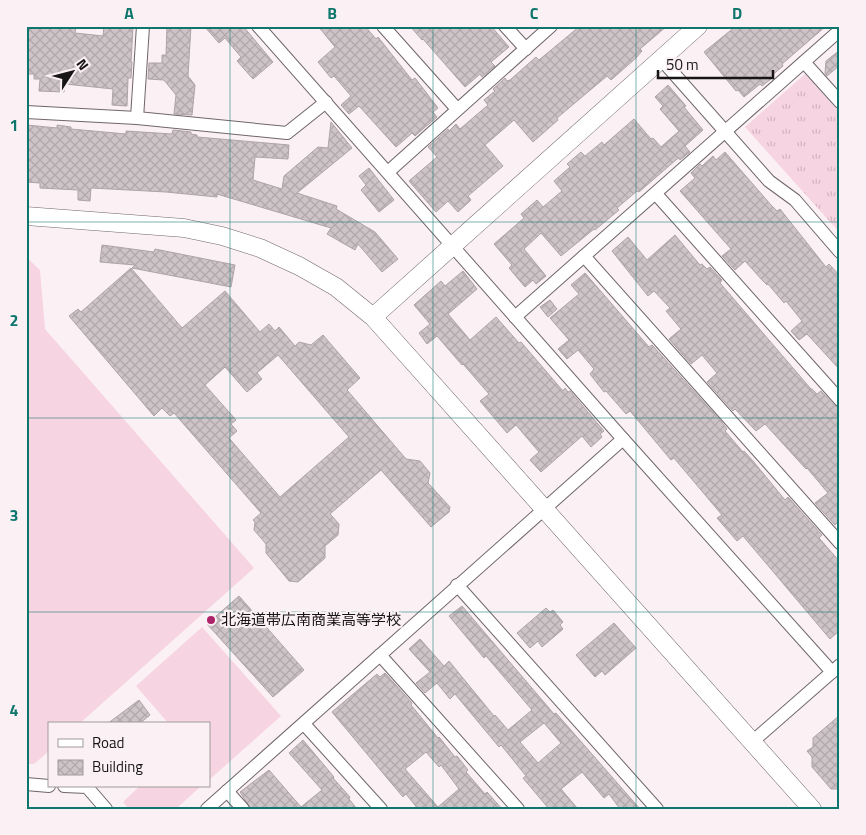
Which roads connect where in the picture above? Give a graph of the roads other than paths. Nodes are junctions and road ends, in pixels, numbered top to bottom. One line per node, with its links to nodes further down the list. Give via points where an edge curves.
1 (143, 26): 15 (street)
2 (258, 26): 11 (street)
3 (383, 26): 13 (street)
4 (505, 26): 8 (street)
5 (551, 26): 8 (street)
6 (698, 26): 9 (street)
7 (840, 30): 10 (street)
8 (526, 49): 13 (street)
9 (661, 59): 16 (street); 20 (street)
10 (804, 62): 12 (street); 16 (street)
11 (326, 102): 15 (street, via 287,133); 17 (street)
12 (840, 102)
13 (457, 109): 17 (street)
14 (26, 112): 15 (street)
15 (137, 118)
16 (725, 131): 18 (street); 21 (street, via 768,181 796,200)
17 (388, 172): 20 (street)
18 (656, 194): 22 (street); 25 (street)
19 (26, 216): 23 (street, via 184,228 222,236 260,248 299,266 336,287)
20 (452, 247): 23 (street); 24 (street)
21 (840, 252)
22 (584, 256): 24 (street); 28 (street)
23 (373, 317): 27 (street)
24 (515, 317): 26 (street)
25 (840, 400)
26 (623, 438): 27 (street); 31 (street)
27 (544, 508): 29 (street); 33 (street)
28 (840, 543)
29 (457, 584): 30 (street); 43 (street)
30 (380, 654): 32 (street); 42 (street)
31 (836, 668): 33 (street)
32 (304, 724): 37 (street); 41 (street)
33 (752, 742): 44 (street)
34 (26, 784): 35 (street)
35 (48, 786)
36 (88, 788): 38 (street)
37 (227, 791): 39 (street); 40 (street)
38 (106, 809)
39 (207, 809)
40 (243, 809)
41 (381, 809)
42 (518, 809)
43 (657, 809)
44 (812, 809)

